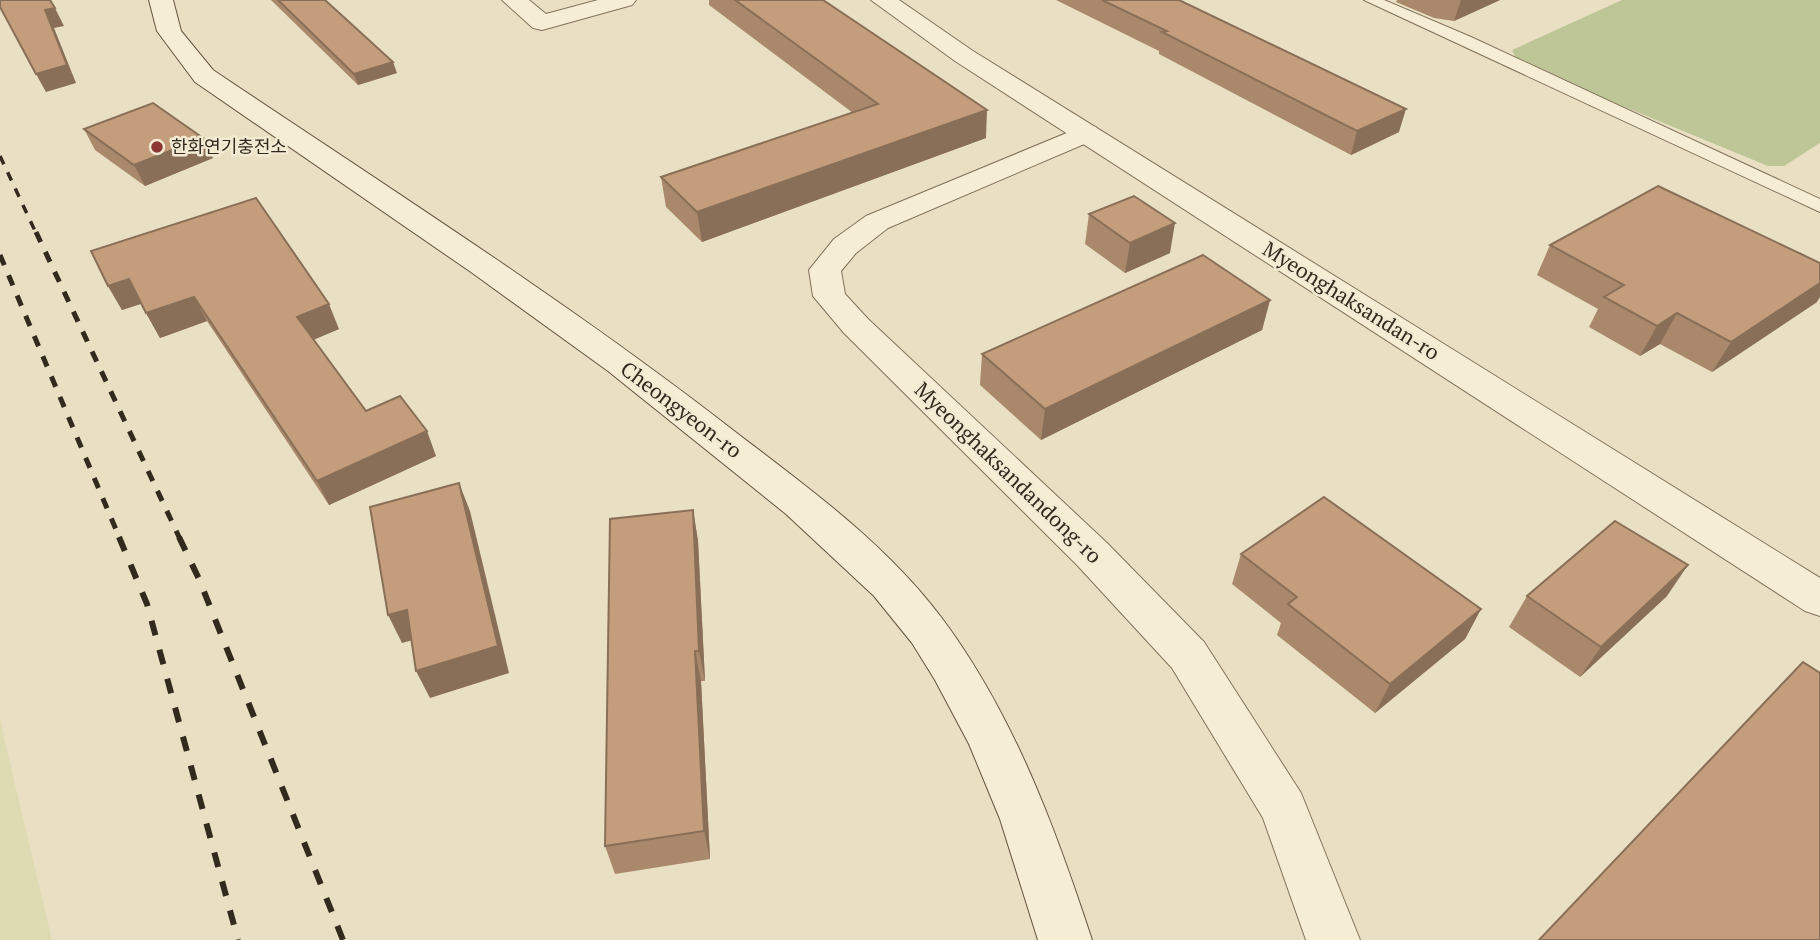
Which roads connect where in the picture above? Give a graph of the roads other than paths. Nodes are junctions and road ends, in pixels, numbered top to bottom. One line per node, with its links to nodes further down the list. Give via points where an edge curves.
1 (161, 0): 9 (street, Cheongyeon-ro, via 160,13 176,43 204,76 553,314 698,421 816,517 888,583 967,693 1008,773)
2 (514, 0): 3 (street, via 542,23)
3 (624, 0)
4 (1371, 0): 7 (lane)
5 (882, 1): 6 (street, Myeonghaksandan-ro)
6 (1086, 133): 8 (street, Myeonghaksandan-ro); 10 (street, Myeonghaksandandong-ro, via 877,222 845,246 825,270 829,296 1092,554 1188,655 1284,809)
7 (1820, 206)
8 (1820, 599)
9 (1065, 940)
10 (1334, 940)

